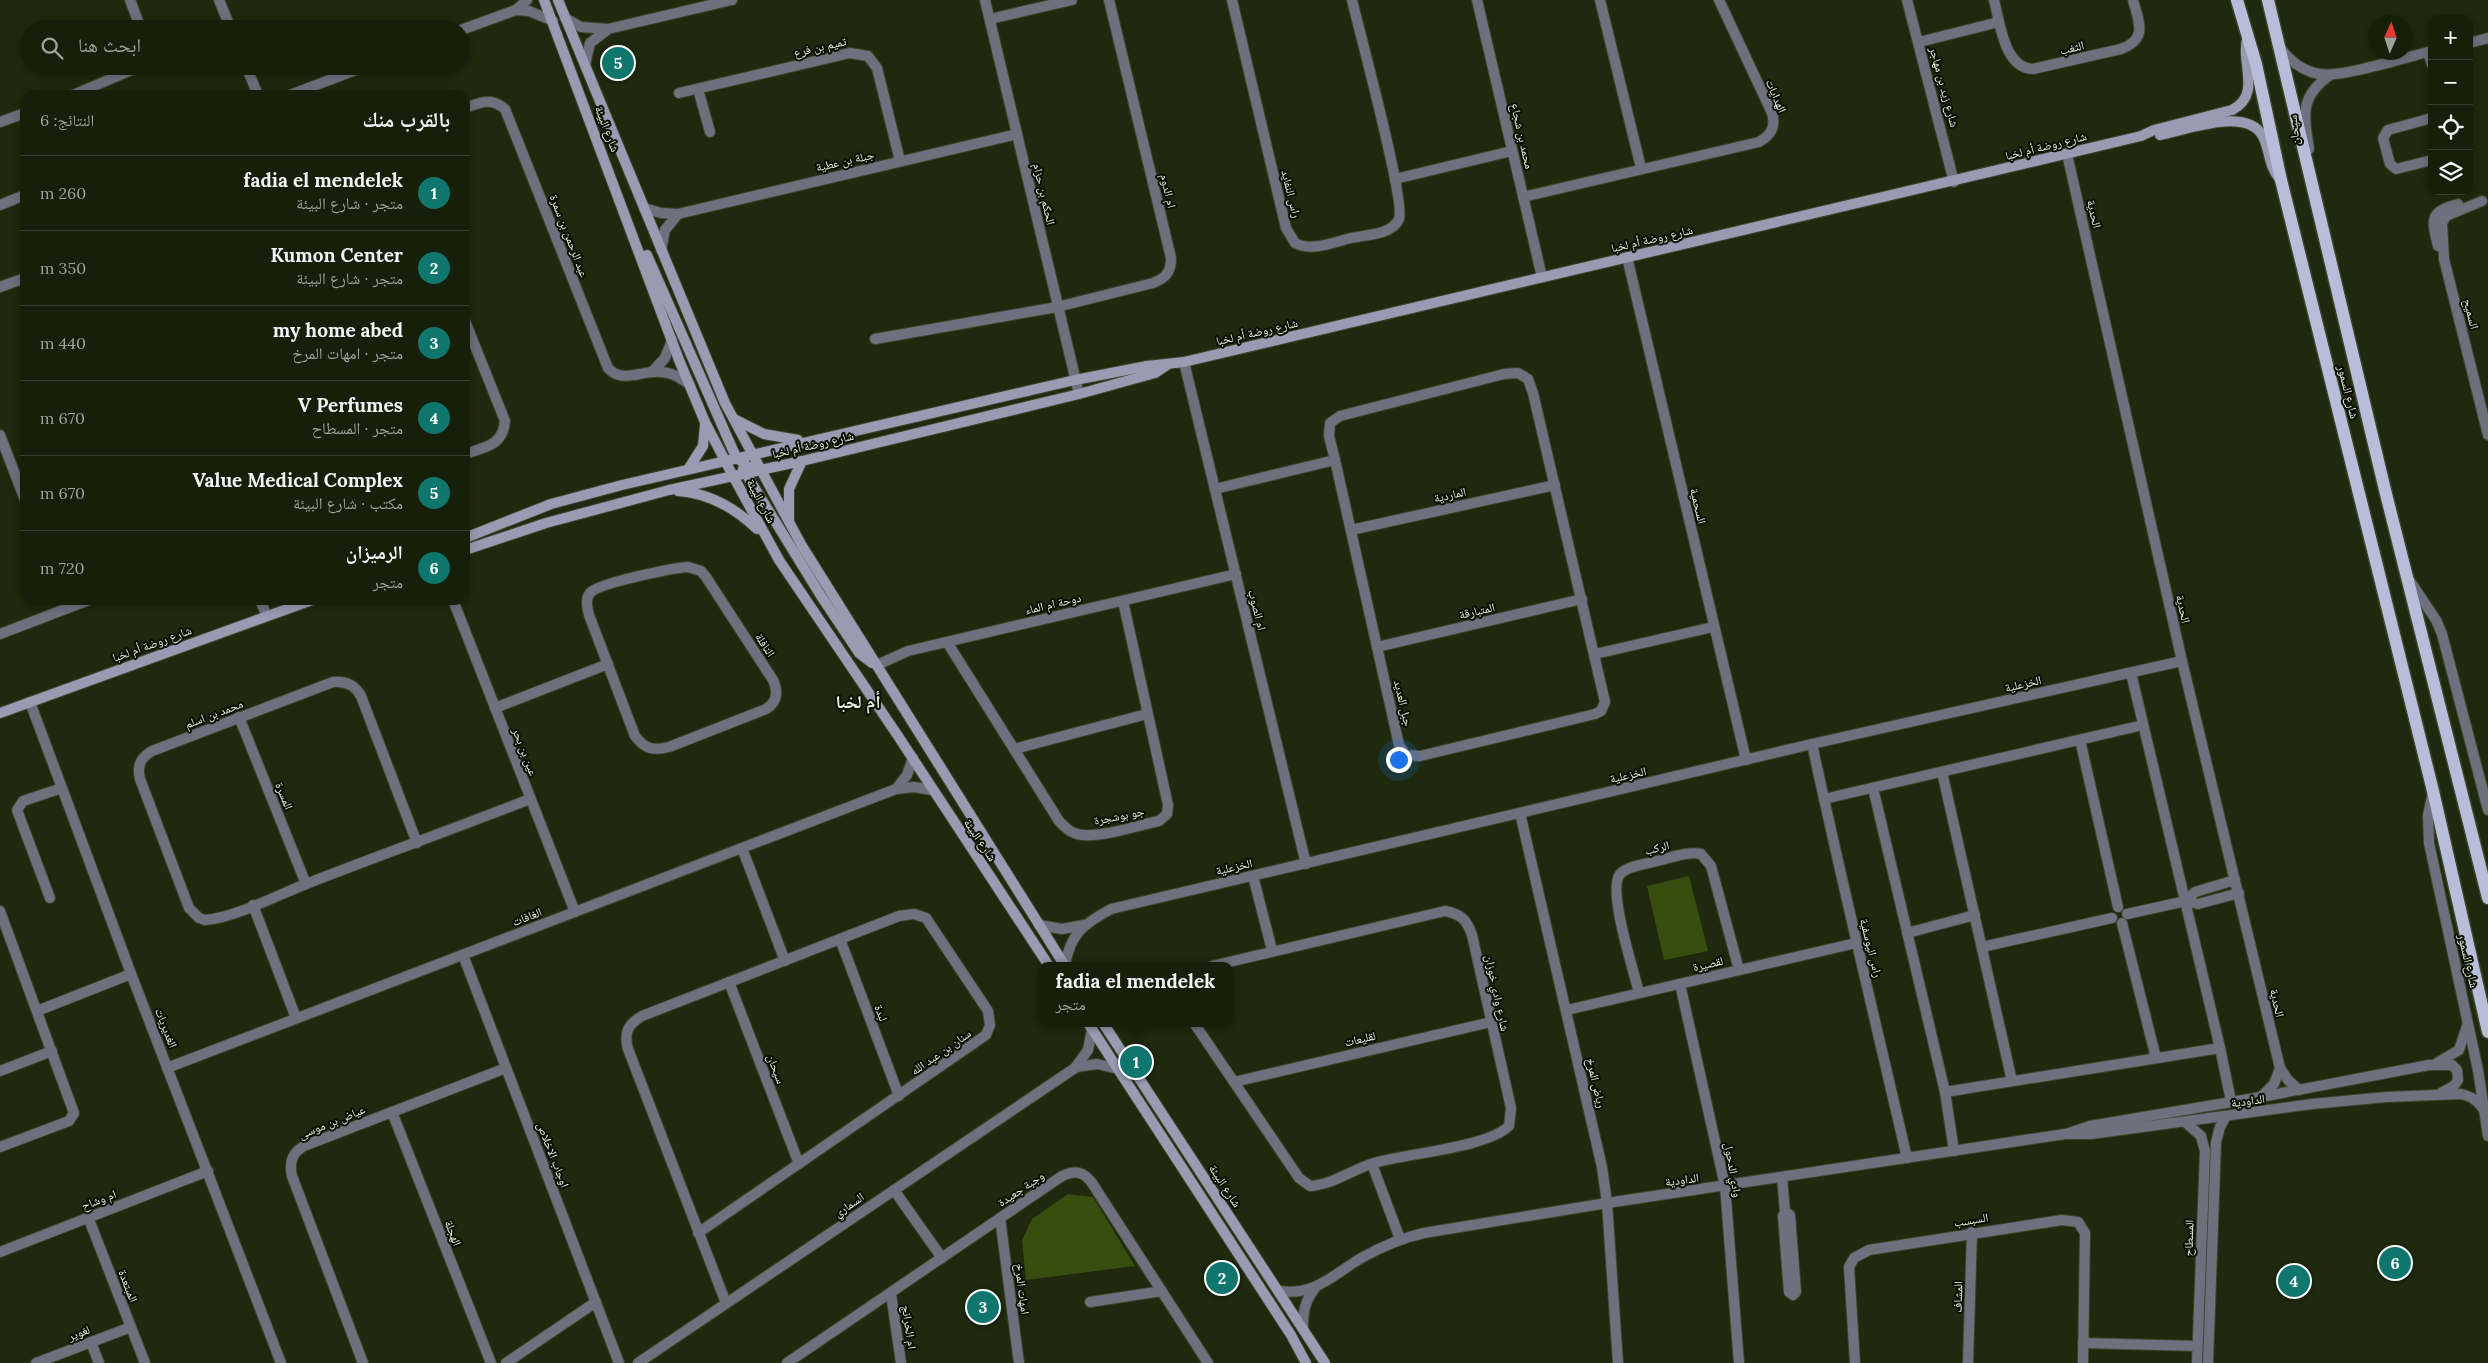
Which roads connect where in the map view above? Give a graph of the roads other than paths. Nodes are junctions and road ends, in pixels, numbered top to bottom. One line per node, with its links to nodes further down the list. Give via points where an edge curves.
1 (130, 0): 23 (street)
2 (219, 0): 24 (street)
3 (527, 0): 20 (street)
4 (544, 0): 25 (street, شارع البيئة)
5 (558, 0): 21 (street, شارع البيئة)
6 (732, 0): 28 (street)
7 (985, 0): 22 (street, الحكم بن حزام)
8 (1072, 0): 22 (street)
9 (1109, 0): 73 (street, ام الدوم, via 1171,265 1166,276 1154,283)
10 (1232, 0): 57 (street, راس النفايد, via 1290,236 1301,246 1309,247 1392,228 1401,211)
11 (1352, 0): 57 (street, راس النفايد)
12 (1477, 0): 52 (street, محمد بن شجاع)
13 (1600, 0): 56 (street)
14 (1719, 0): 56 (street, الهدايات, via 1770,108 1774,120 1771,133 1759,142)
15 (1907, 0): 31 (street, شارع زيد بن مهاجر)
16 (1994, 0): 26 (street, الثغب)
17 (2133, 0): 26 (street, الثغب, via 2140,31 2134,43 2121,50 2040,69 2022,67 2013,60)
18 (2238, 0): 29 (main road, شارع السمور)
19 (2268, 0): 33 (main road, شارع السمور)
20 (516, 10): 25 (street, via 535,13); 27 (street)
21 (565, 18): 28 (street, via 590,29); 35 (street, شارع البيئة)
22 (990, 19): 50 (street, الحكم بن حزام)
23 (138, 20)
24 (227, 20)
25 (553, 21): 67 (street, شارع البيئة)
26 (2000, 22): 31 (street)
27 (470, 27)
28 (608, 29): 35 (street, via 590,43)
29 (2248, 35): 51 (street, شارع روضة أم لخبا, via 2245,52 2249,86 2242,103 2232,110); 58 (main road, شارع السمور)
30 (2488, 38): 32 (street)
31 (1919, 42): 59 (street, شارع زيد بن مهاجر)
32 (2473, 42)
33 (2280, 48): 39 (street, سيحان, via 2309,72); 60 (main road, شارع السمور)
34 (2428, 52): 39 (street, سيحان)
35 (585, 66): 65 (street, شارع البيئة)
36 (120, 75): 41 (street)
37 (250, 75): 42 (street)
38 (342, 75): 43 (street)
39 (2330, 75): 60 (street, سيحان, via 2312,90 2305,109)
40 (698, 89): 44 (street, تميم بن فرع); 49 (street); 54 (street, تميم بن فرع, via 859,52 868,56 877,68)
41 (85, 90)
42 (256, 90)
43 (303, 90)
44 (679, 93)
45 (470, 106): 79 (street, عبد الرحمن بن سمرة, via 488,100 505,109 608,368 623,376)
46 (20, 116): 48 (street)
47 (2428, 119): 55 (street, via 2388,130 2383,138 2390,164 2396,169)
48 (0, 122)
49 (710, 132)
50 (1017, 134): 54 (street, جبلة بن عطية); 73 (street, الحكم بن حزام)
51 (2141, 136): 53 (street, شارع روضة أم لخبا); 58 (street, شارع روضة أم لخبا, via 2242,121 2261,133 2272,168)
52 (1512, 151): 57 (street); 62 (street, محمد بن شجاع)
53 (2067, 154): 59 (street, شارع روضة أم لخبا); 121 (street, الحدية)
54 (900, 161): 66 (street, جبلة بن عطية)
55 (2428, 161)
56 (1641, 168): 62 (street, الهدايات)
57 (1395, 179)
58 (2281, 180): 141 (main road, شارع السمور)
59 (1954, 182): 69 (street, شارع روضة أم لخبا)
60 (2314, 192): 108 (main road, شارع السمور)
61 (20, 197): 64 (street)
62 (1523, 197): 70 (street, محمد بن شجاع)
63 (2485, 201): 86 (street, السميح, via 2447,207 2435,215 2434,230)
64 (0, 204)
65 (644, 208): 66 (street, جبلة بن عطية); 68 (street, شارع البيئة)
66 (678, 214): 68 (street, via 665,230)
67 (636, 242): 76 (street, شارع البيئة); 90 (street, via 650,260)
68 (661, 250): 83 (street, شارع البيئة)
69 (1627, 257): 70 (street, شارع روضة أم لخبا); 116 (street, السحمية)
70 (1542, 277): 77 (street, شارع روضة أم لخبا)
71 (20, 280): 72 (street)
72 (0, 287)
73 (1057, 307): 75 (street, ام الدوم); 80 (street, الحكم بن حزام)
74 (470, 334): 88 (street, via 505,421 504,433 498,441)
75 (875, 339)
76 (672, 340): 79 (street, via 665,358); 81 (street, شارع البيئة)
77 (1184, 362): 78 (street, شارع روضة أم لخبا); 100 (street, ام الصوب)
78 (1167, 365): 80 (street, شارع روضة أم لخبا); 82 (street, شارع روضة أم لخبا, via 1155,373)
79 (652, 372): 81 (street, عبد الرحمن بن سمرة, via 672,374)
80 (1075, 380): 82 (street, الحكم بن حزام); 87 (street, شارع روضة أم لخبا)
81 (689, 384): 84 (street, شارع البيئة)
82 (1079, 394): 93 (street, شارع روضة أم لخبا)
83 (733, 419): 87 (street, via 764,434); 89 (street, شارع البيئة)
84 (705, 422): 91 (street, شارع البيئة); 94 (street, via 703,446)
85 (0, 435): 99 (street)
86 (2488, 435)
87 (806, 441): 89 (street, شارع روضة أم لخبا)
88 (470, 452)
89 (751, 454): 90 (street, شارع روضة أم لخبا); 95 (street, شارع البيئة)
90 (736, 457): 91 (street, شارع روضة أم لخبا); 95 (street, via 747,466)
91 (725, 460): 94 (street, شارع روضة أم لخبا); 96 (street); 97 (street, شارع البيئة)
92 (1335, 460): 98 (street, جبل العديد, via 1328,429 1333,419 1518,373 1531,385); 100 (street); 103 (street, جبل العديد)
93 (802, 462): 95 (street, شارع روضة أم لخبا); 102 (street, via 789,489)
94 (689, 468): 104 (street, شارع روضة أم لخبا, via 581,495 516,516)
95 (760, 470): 96 (street, شارع روضة أم لخبا); 102 (street, شارع البيئة)
96 (747, 473): 97 (street, شارع روضة أم لخبا); 123 (street, via 821,596 859,652)
97 (733, 476): 101 (street, شارع روضة أم لخبا); 105 (street, شارع البيئة)
98 (1554, 485): 103 (street, الماردية); 109 (street, جبل العديد)
99 (20, 487)
100 (1215, 489): 107 (street, ام الصوب)
101 (669, 490): 105 (street, via 697,494 724,504 747,519); 106 (street, شارع روضة أم لخبا, via 546,523)
102 (789, 525): 123 (street, شارع البيئة)
103 (1351, 530): 119 (street, جبل العديد)
104 (470, 536)
105 (766, 539): 134 (street, شارع البيئة)
106 (470, 548)
107 (1236, 574): 110 (street, دوحة ام الماء); 148 (street, ام الصوب)
108 (2405, 574): 144 (street, شارع السمور, via 2442,634); 154 (main road, شارع السمور)
109 (1582, 599): 119 (street, المتبارقة); 120 (street, جبل العديد)
110 (1123, 601): 118 (street, دوحة ام الماء); 128 (street, جو بوشجرة)
111 (63, 605): 117 (street)
112 (262, 605): 115 (street)
113 (298, 605): 115 (street, شارع روضة أم لخبا)
114 (455, 605): 126 (street, عين بن بحر)
115 (266, 616): 125 (street, شارع روضة أم لخبا)
116 (1713, 627): 120 (street); 135 (street, السحمية)
117 (0, 634)
118 (947, 642): 123 (street, دوحة ام الماء, via 908,651); 133 (street, جو بوشجرة)
119 (1377, 647): 120 (street, جبل العديد, via 1400,745 1406,755 1413,756 1600,711 1605,702)
120 (1595, 654)
121 (2182, 661): 124 (street, الخزعلية); 150 (street, الحدية)
122 (608, 664): 122 (street, النافلة, via 635,736 652,750 766,710 775,702 773,680 706,577 695,568 680,568 602,586 589,594 587,609); 126 (street)
123 (877, 665): 164 (street, شارع البيئة)
124 (2131, 673): 130 (street); 132 (street, الخزعلية)
125 (30, 702): 127 (street, شارع روضة أم لخبا); 137 (street, الغديريات)
126 (495, 708): 142 (street, عين بن بحر)
127 (0, 712)
128 (1147, 714): 133 (street); 133 (street, جو بوشجرة, via 1168,809 1159,821 1097,834 1073,833 1059,821)
129 (239, 717): 146 (street, محمد بن اسلم, via 333,682 353,686 361,696); 151 (street, المسرة); 156 (street, محمد بن اسلم, via 152,751 140,763 138,771 193,914 212,919)
130 (2143, 725): 131 (street); 155 (street)
131 (2080, 740): 136 (street); 157 (street)
132 (1812, 744): 135 (street, الخزعلية); 143 (street, راس اليوسفية)
133 (1014, 749)
134 (913, 758): 139 (street, via 908,775); 140 (street, شارع البيئة)
135 (1746, 760): 145 (street, الخزعلية)
136 (1942, 772): 138 (street); 160 (street)
137 (62, 788): 153 (street, via 22,801 17,810); 177 (street, الغديريات)
138 (1873, 788): 143 (street); 165 (street)
139 (896, 789): 140 (street, الغافات); 147 (street, الغافات)
140 (932, 790): 172 (street, شارع البيئة)
141 (2433, 791): 185 (street, شارع السمور, via 2428,815 2429,843); 190 (main road, شارع السمور)
142 (530, 799): 146 (street, محمد بن اسلم); 159 (street, عين بن بحر)
143 (1824, 799): 167 (street, راس اليوسفية)
144 (2488, 810)
145 (1520, 813): 148 (street, الخزعلية); 181 (street, رياض المرخ)
146 (417, 843): 151 (street, محمد بن اسلم)
147 (742, 848): 159 (street, الغافات); 171 (street)
148 (1306, 864): 149 (street, الخزعلية)
149 (1252, 876): 163 (street, الخزعلية, via 1111,909); 169 (street)
150 (2235, 880): 152 (street, الحدية); 155 (street, via 2195,892)
151 (306, 884): 156 (street, محمد بن اسلم)
152 (2238, 893): 155 (street, via 2198,904); 198 (street, الحدية)
153 (50, 898)
154 (2488, 898)
155 (2186, 901): 162 (street); 191 (street)
156 (253, 905): 183 (street)
157 (2118, 907): 161 (street, via 2113,910); 162 (street, via 2124,909)
158 (0, 911): 182 (street)
159 (574, 912): 170 (street, الغافات)
160 (1974, 915): 165 (street); 168 (street)
161 (2112, 918): 162 (street, via 2115,922); 168 (street)
162 (2125, 918): 193 (street)
163 (1084, 925): 164 (street, الخزعلية, via 1062,929); 174 (street, الخزعلية, via 1070,944)
164 (1039, 926): 173 (street, شارع البيئة)
165 (1908, 933): 204 (street)
166 (840, 940): 171 (street, سنان بن عبد الله); 206 (street, لبدة); 206 (street, سنان بن عبد الله, via 899,916 920,915 931,923 988,1011 990,1025 986,1035)
167 (1856, 943): 176 (street, لقصيرة); 220 (street, راس اليوسفية)
168 (1982, 947): 201 (street)
169 (1272, 950): 175 (street, شارع وادي خوزان); 184 (street, شارع وادي خوزان, via 1445,912 1455,913 1469,925)
170 (462, 955): 183 (street, الغافات); 196 (street, اوجاب الاخلاص)
171 (785, 960): 178 (street, سنان بن عبد الله)
172 (1046, 962)
173 (1062, 962)
174 (1066, 962)
175 (1227, 962)
176 (1740, 970): 179 (street, لقصيرة); 180 (street, الركب, via 1711,866 1701,854 1688,854 1629,868 1620,874 1616,883 1616,902)
177 (132, 976): 182 (street); 195 (street, الغديريات)
178 (729, 982): 221 (street, سيحان); 231 (street, سنان بن عبد الله, via 642,1016 627,1029 626,1039)
179 (1680, 984): 180 (street, لقصيرة); 225 (street, وادي الدحول)
180 (1639, 993): 181 (street, لقصيرة)
181 (1566, 1010): 227 (street, رياض المرخ, via 1602,1167)
182 (38, 1014): 192 (street)
183 (296, 1018): 195 (street, الغافات)
184 (1491, 1022): 202 (street, لقليعات); 222 (street, شارع وادي خوزان, via 1511,1108 1509,1126 1489,1139)
185 (2468, 1023): 194 (street, الداودية, via 2459,1050); 211 (street, شارع السمور)
186 (1090, 1027): 197 (street, السماري, via 1088,1050)
187 (1091, 1027): 199 (street, شارع البيئة)
188 (1107, 1027): 238 (street, شارع البيئة)
189 (1197, 1027): 202 (street, شارع وادي خوزان)
190 (2488, 1032)
191 (2220, 1048): 193 (street); 208 (street)
192 (52, 1051): 200 (street); 218 (street, via 74,1108 72,1117)
193 (2156, 1058): 201 (street)
194 (2429, 1066): 203 (street, الداودية); 205 (street, الداودية, via 2452,1065 2458,1072 2457,1083)
195 (167, 1068): 223 (street, الغديريات)
196 (506, 1068): 210 (street, عياض بن موسى); 240 (street, اوجاب الاخلاص)
197 (1075, 1068): 199 (street, السماري, via 1097,1064); 226 (street, السماري)
198 (2280, 1068): 203 (street, الحدية); 207 (street, via 2274,1084)
199 (1118, 1069): 261 (street, شارع البيئة)
200 (0, 1071)
201 (2012, 1081): 204 (street)
202 (1234, 1082): 222 (street, شارع وادي خوزان, via 1303,1183 1310,1186 1322,1184)
203 (2299, 1090): 207 (street, الداودية)
204 (1945, 1092): 219 (street)
205 (2436, 1095): 211 (street, الداودية, via 2471,1096); 212 (street, الداودية, via 2321,1103)
206 (899, 1096): 221 (street, سنان بن عبد الله)
207 (2261, 1097): 208 (street, الداودية)
208 (2231, 1101): 209 (street, الداودية)
209 (2214, 1104): 213 (street, المسطاح); 215 (street, الداودية, via 2090,1126)
210 (392, 1112): 252 (street, عياض بن موسى, via 304,1146 296,1151 290,1168); 253 (street, الهجلة)
211 (2486, 1113): 216 (street, شارع السمور)
212 (2226, 1116): 213 (street, الداودية); 269 (street, المسطاح, via 2216,1142)
213 (2207, 1120): 214 (street, الداودية); 217 (street, المسطاح)
214 (2185, 1122): 215 (street, الداودية); 217 (street, via 2197,1131)
215 (2065, 1134): 219 (street, الداودية)
216 (2488, 1136)
217 (2204, 1144): 247 (street, المسطاح)
218 (0, 1146)
219 (1954, 1151): 220 (street, الداودية)
220 (1907, 1158): 224 (street, الداودية)
221 (799, 1164): 231 (street, سنان بن عبد الله)
222 (1372, 1164): 232 (street)
223 (208, 1171): 228 (street, ام وشاح); 251 (street, الغديريات)
224 (1782, 1177): 225 (street, الداودية); 234 (street, via 1783,1215)
225 (1725, 1186): 227 (street, الداودية); 264 (street, وادي الدحول)
226 (894, 1190): 235 (street); 242 (street, السماري)
227 (1607, 1203): 232 (street, الداودية); 263 (street, رياض المرخ)
228 (88, 1217): 233 (street, ام وشاح); 243 (street, المبتعدة)
229 (1000, 1218): 235 (street, وجبة جعيدة); 237 (street, وجبة جعيدة, via 1062,1176 1083,1173); 259 (street, امهات المرخ)
230 (1972, 1232): 246 (street, السبسب, via 2062,1220 2078,1222 2086,1242); 265 (street, السبسب, via 1869,1250 1854,1258 1849,1267 1849,1277); 266 (street, المشاف)
231 (698, 1233): 242 (street, سنان بن عبد الله)
232 (1400, 1239): 236 (street, الداودية, via 1362,1257)
233 (0, 1252)
234 (1789, 1252)
235 (942, 1258): 239 (street, وجبة جعيدة)
236 (1315, 1288): 238 (street, الداودية); 244 (street, الداودية, via 1303,1311)
237 (1162, 1291): 241 (street); 260 (street, وجبة جعيدة)
238 (1279, 1291): 244 (street, شارع البيئة)
239 (891, 1294): 257 (street, وجبة جعيدة); 258 (street, ام الخرانج)
240 (596, 1302): 254 (street); 255 (street, اوجاب الاخلاص)
241 (1090, 1302)
242 (726, 1304): 256 (street, السماري)
243 (131, 1327): 245 (street, لغوير); 250 (street, المبتعدة)
244 (1303, 1327): 262 (street, شارع البيئة)
245 (91, 1342): 248 (street, لغوير); 249 (street)
246 (2084, 1343): 247 (street); 267 (street, السبسب)
247 (2197, 1346): 268 (street, المسطاح)
248 (43, 1362)
249 (99, 1363)
250 (145, 1363)
251 (282, 1363)
252 (363, 1363)
253 (490, 1363)
254 (506, 1363)
255 (619, 1363)
256 (638, 1363)
257 (788, 1363)
258 (901, 1363)
259 (1019, 1363)
260 (1208, 1363)
261 (1306, 1363)
262 (1325, 1363)
263 (1618, 1363)
264 (1739, 1363)
265 (1855, 1363)
266 (1968, 1363)
267 (2083, 1363)
268 (2197, 1363)
269 (2208, 1363)

